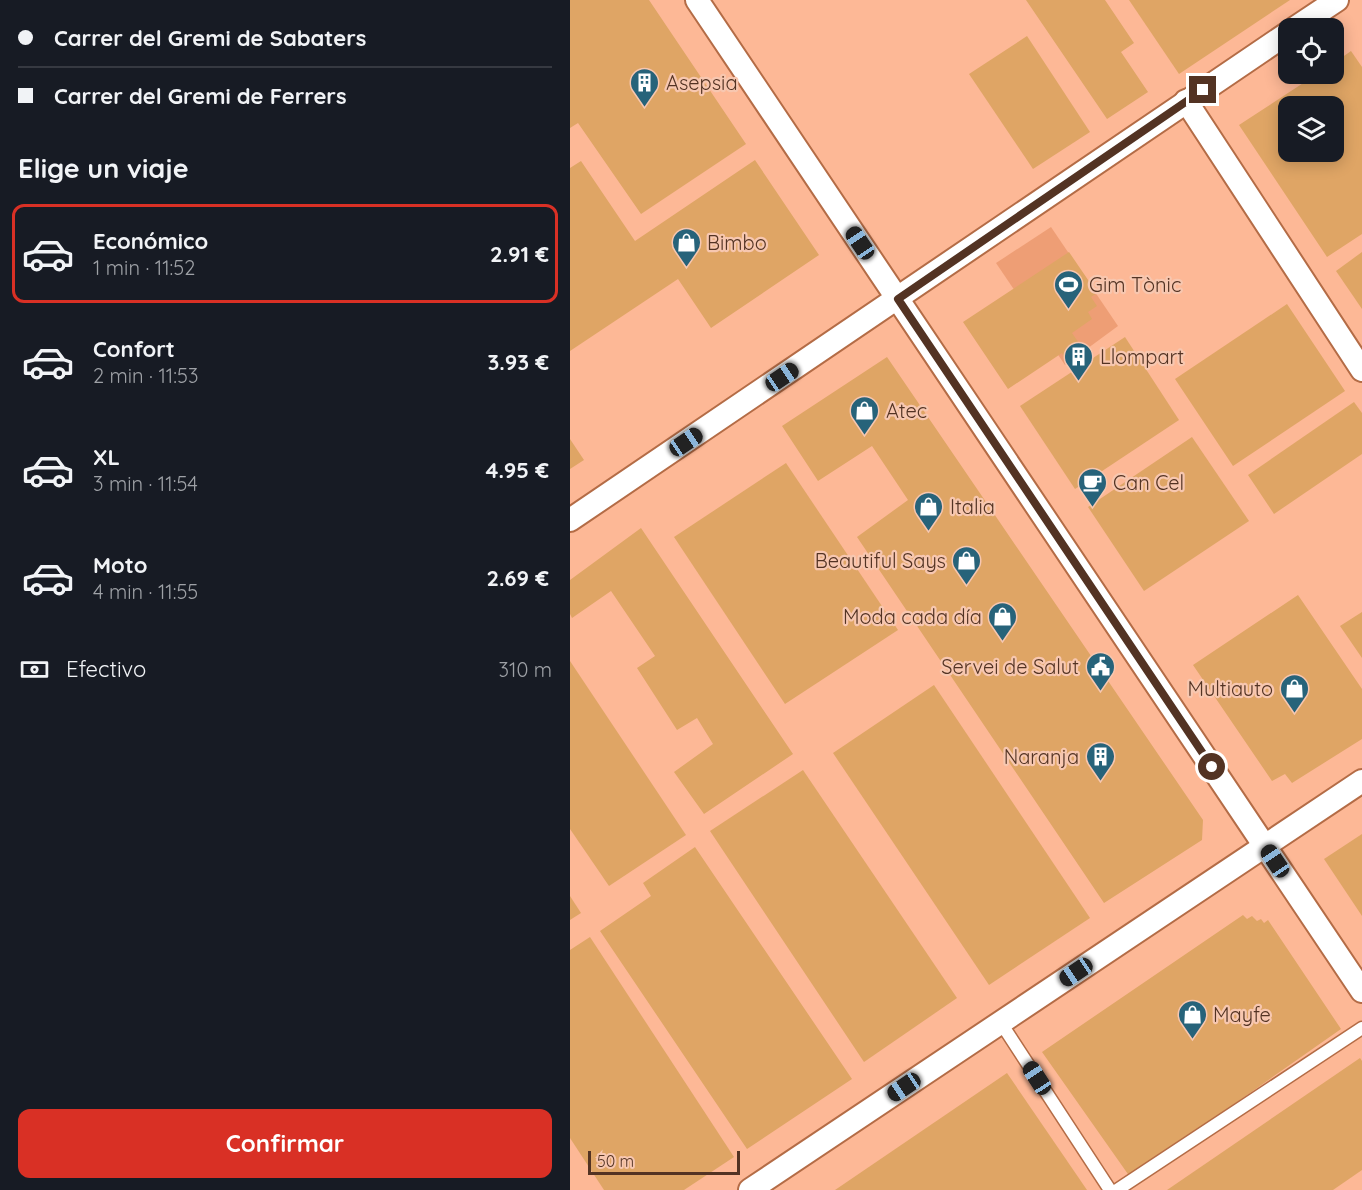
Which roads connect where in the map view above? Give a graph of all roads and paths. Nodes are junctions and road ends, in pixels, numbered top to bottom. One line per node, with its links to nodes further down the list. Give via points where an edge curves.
1 (697, 0): 6 (street)
2 (1337, 0): 3 (street)
3 (1309, 18)
4 (1278, 40): 5 (street)
5 (1186, 101): 6 (street); 7 (street)
6 (898, 299): 8 (street); 10 (street)
7 (1362, 370)
8 (570, 520)
9 (1362, 781): 10 (street)
10 (1264, 845): 11 (street); 12 (street)
11 (1362, 991)
12 (1000, 1023): 14 (street); 15 (lane)
13 (1362, 1028): 16 (lane)
14 (750, 1190)
15 (1110, 1190)
16 (1117, 1190)

